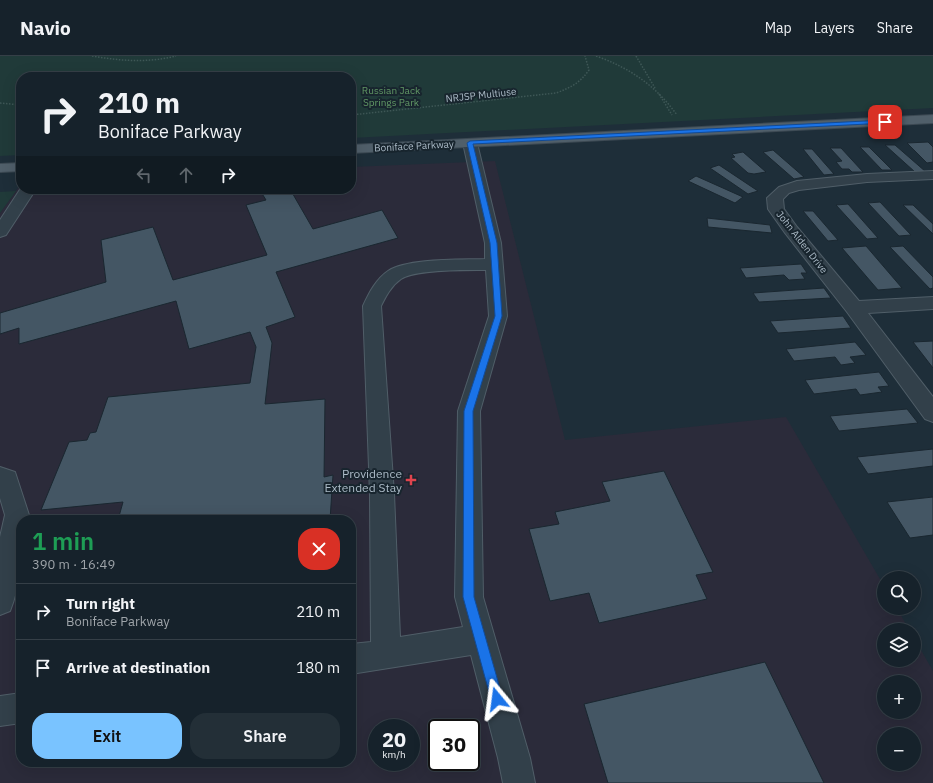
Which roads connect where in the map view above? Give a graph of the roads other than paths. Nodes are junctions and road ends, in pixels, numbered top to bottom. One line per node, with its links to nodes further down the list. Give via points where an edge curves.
1 (933, 119): 2 (main road, Boniface Parkway)
2 (470, 143): 3 (main road, Boniface Parkway); 9 (street, via 493,243)
3 (356, 149)
4 (16, 167): 5 (main road)
5 (0, 168)
6 (933, 175): 11 (street, John Alden Drive, via 867,178 797,186 784,190 775,198 776,209)
7 (25, 194): 8 (street)
8 (0, 232)
9 (495, 264): 17 (street, via 498,316 469,411 468,597); 18 (street, via 431,266 397,272 382,286 372,306 382,494)
10 (933, 303): 11 (street)
11 (854, 308): 12 (street, John Alden Drive)
12 (933, 413)
13 (0, 477): 14 (street, via 7,479)
14 (17, 515)
15 (16, 519): 16 (street)
16 (0, 601)
17 (480, 639): 18 (street); 22 (street)
18 (386, 654): 19 (street)
19 (356, 659)
20 (16, 709): 21 (street)
21 (0, 711)
22 (519, 783)

